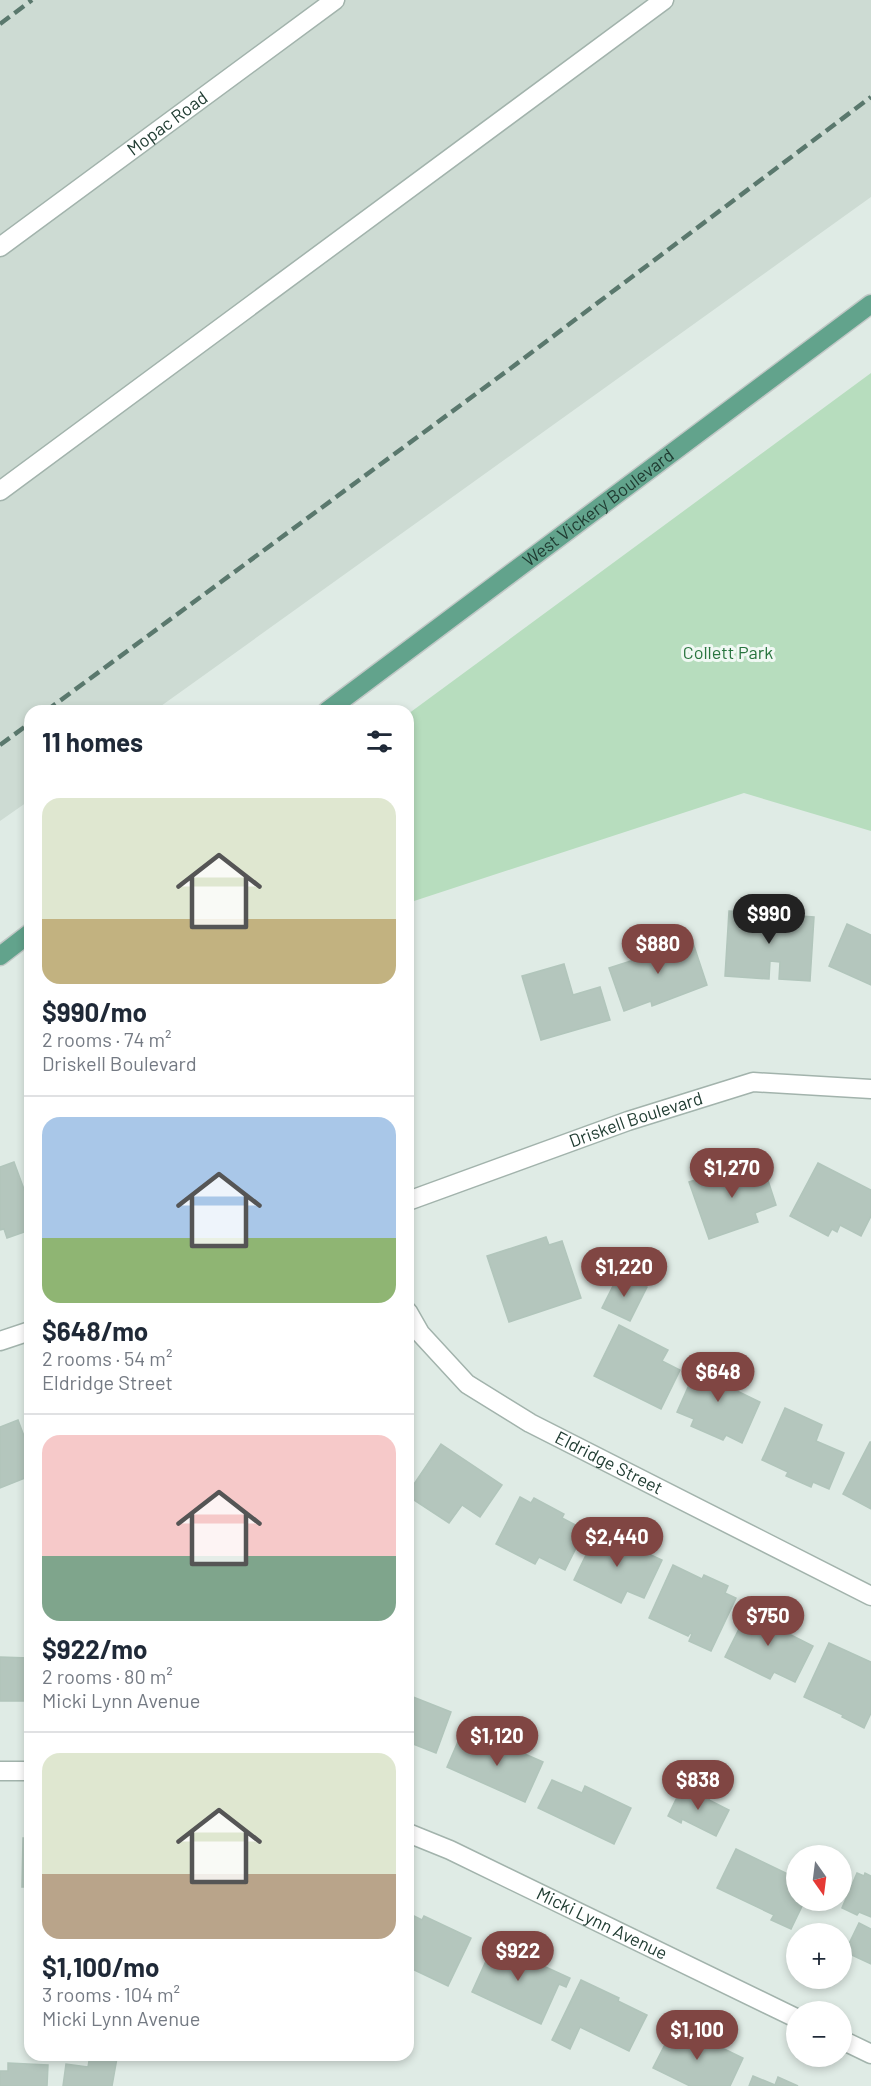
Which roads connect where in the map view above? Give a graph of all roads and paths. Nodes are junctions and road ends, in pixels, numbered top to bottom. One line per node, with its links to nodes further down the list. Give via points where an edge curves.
1 (335, 0): 3 (street, Mopac Road)
2 (664, 0): 5 (street)
3 (0, 247)
4 (871, 304): 6 (main road, West Vickery Boulevard)
5 (0, 491)
6 (335, 705)
7 (24, 938): 8 (main road)
8 (0, 956)
9 (871, 1089): 10 (street, Driskell Boulevard, via 753,1082 628,1121)
10 (414, 1199)
11 (414, 1323): 14 (street, Eldridge Street, via 466,1384 521,1418)
12 (24, 1333): 13 (street)
13 (0, 1341)
14 (871, 1596)
15 (0, 1771): 16 (street)
16 (24, 1771)
17 (414, 1836): 18 (street, Micki Lynn Avenue)
18 (786, 2013)
19 (852, 2045): 20 (street)
20 (871, 2054)

